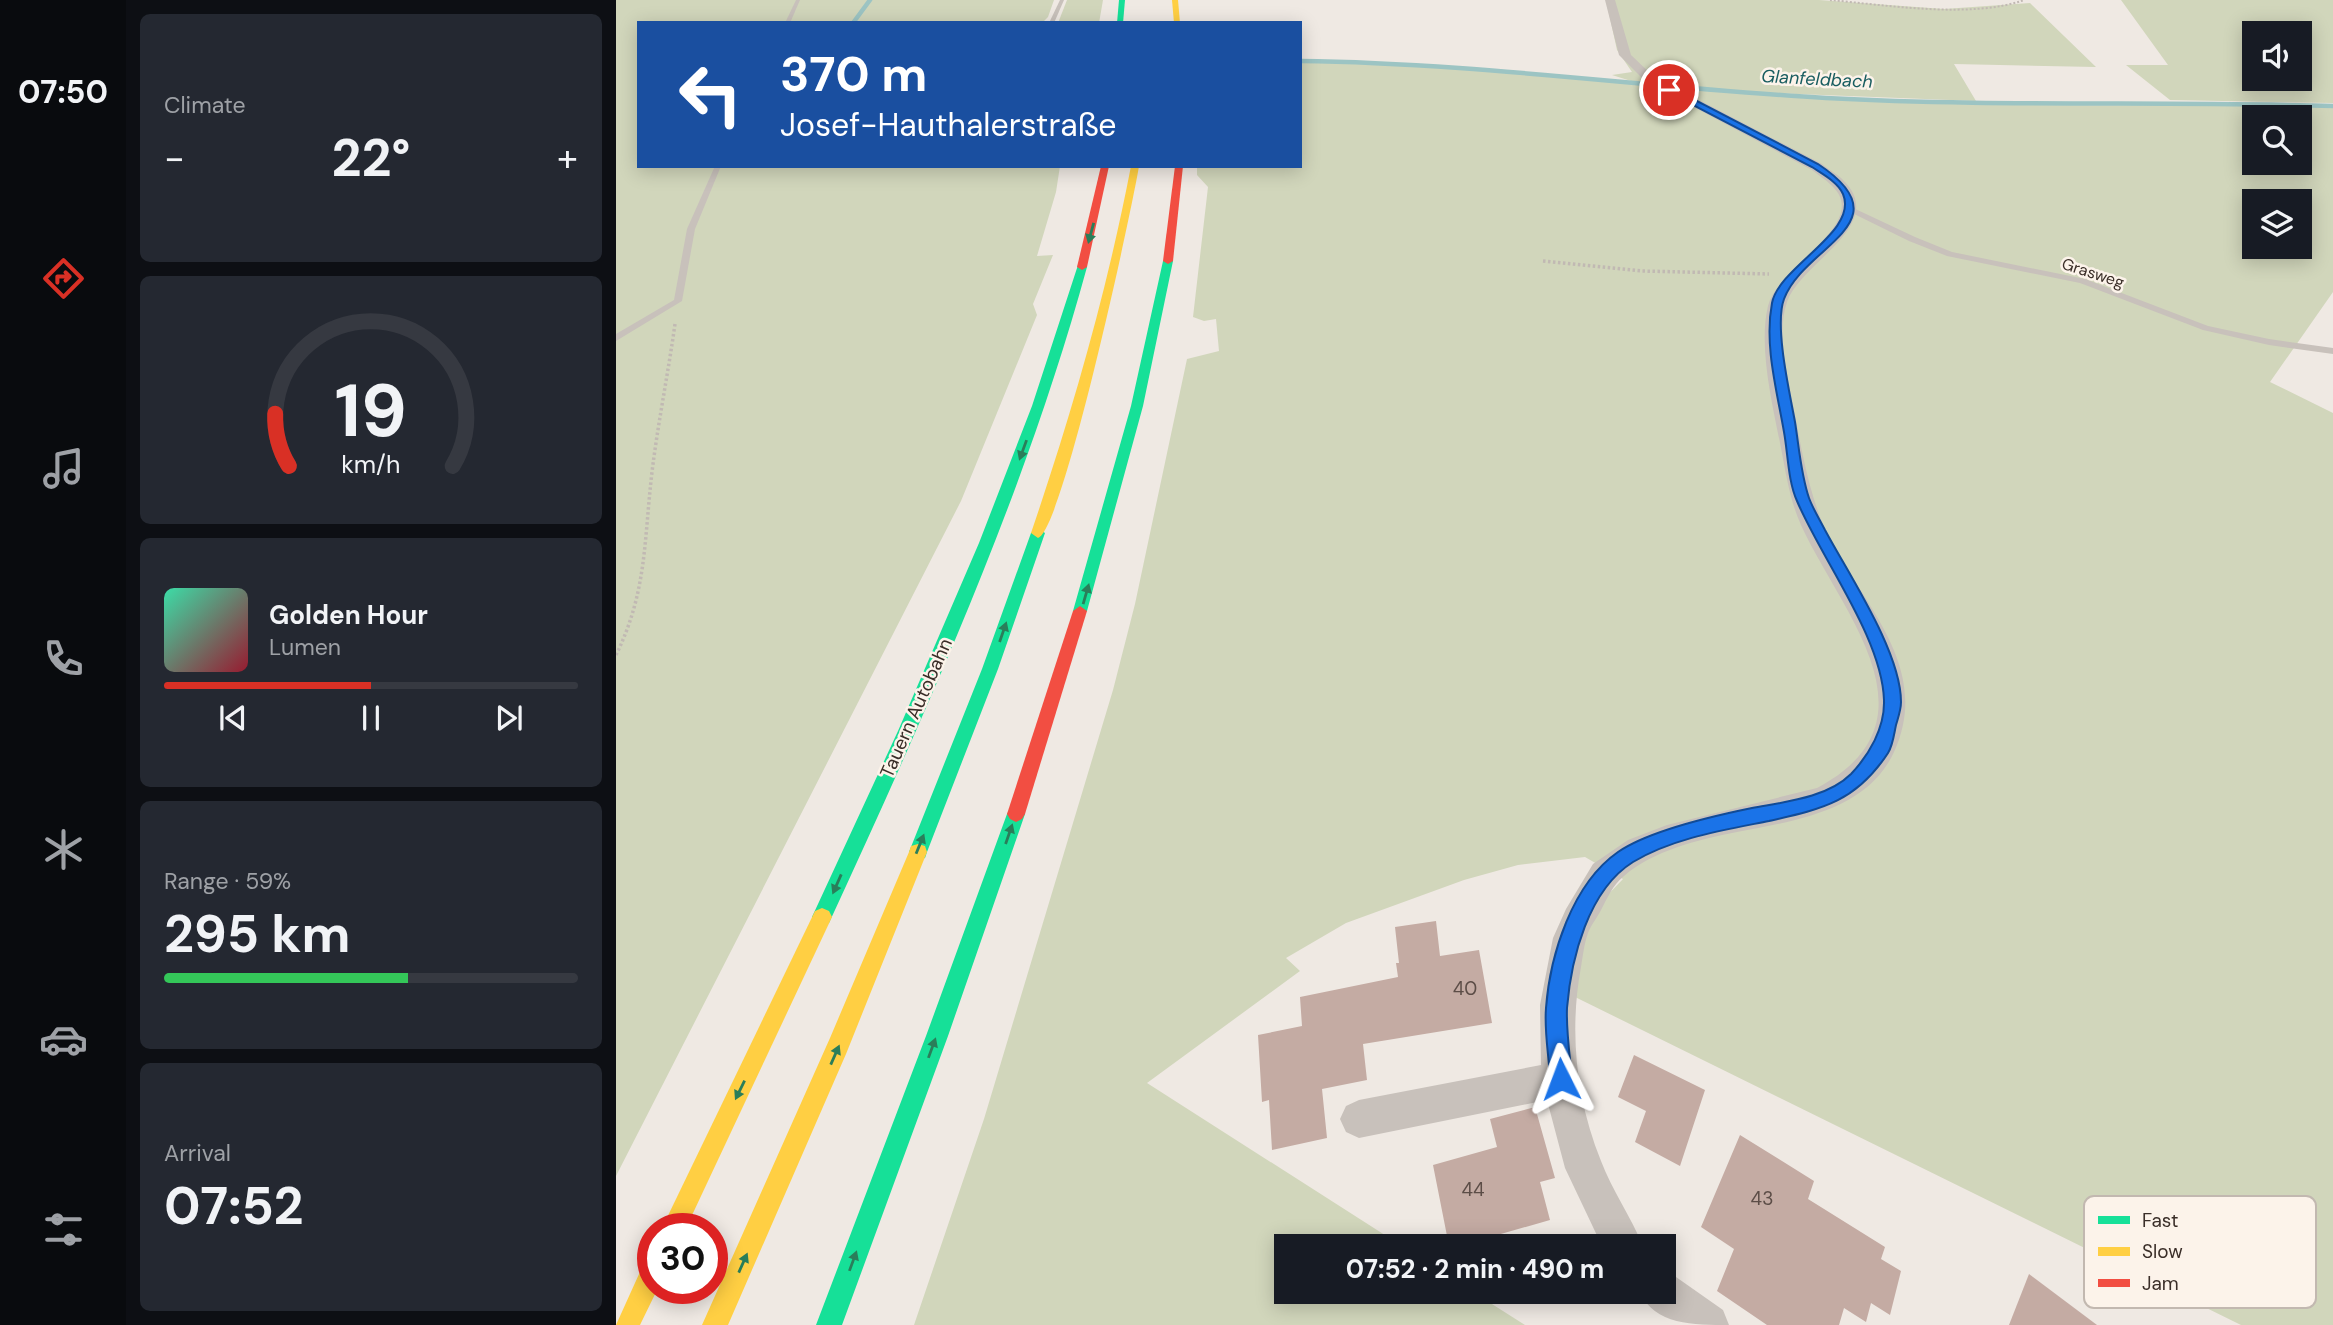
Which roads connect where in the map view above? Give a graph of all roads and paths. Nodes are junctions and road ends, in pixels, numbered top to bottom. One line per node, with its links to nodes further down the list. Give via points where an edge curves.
1 (798, 0): 8 (lane)
2 (1062, 0): 9 (lane)
3 (1122, 0): 10 (highway)
4 (1175, 0): 11 (highway)
5 (1611, 0): 16 (street, via 1619,40 1636,68 1827,173 1847,193)
6 (1830, 0): 7 (path, via 1952,8)
7 (2024, 0)
8 (788, 21)
9 (1052, 21)
10 (1120, 21)
11 (1177, 21)
12 (717, 168): 19 (lane, via 691,229)
13 (1105, 168): 25 (highway, Tauern Autobahn, one-way to 25, via 1063,332 1021,455 943,650 815,934)
14 (1135, 168): 30 (highway, one-way to 14, via 850,1021 993,660 1066,452 1107,312)
15 (1179, 168): 31 (highway, one-way to 15, via 977,926 1067,665 1159,316)
16 (1849, 208): 18 (street, via 1839,232); 21 (lane, Grasweg, via 1950,254 2082,281 2216,330)
17 (1543, 261): 18 (path, via 1653,271)
18 (1794, 275): 23 (street, via 1777,301 1775,326 1802,499 1882,652 1892,694 1890,724 1871,764 1836,794 1675,836 1627,856 1602,875 1571,932 1556,1009)
19 (678, 301): 20 (lane); 22 (path, via 650,493 645,575 632,625)
20 (616, 338)
21 (2333, 351)
22 (616, 655)
23 (1561, 1079): 24 (street); 26 (street, via 1581,1159)
24 (1359, 1118)
25 (681, 1213)
26 (1617, 1234)
27 (1676, 1302): 32 (street)
28 (637, 1304): 29 (highway)
29 (627, 1325)
30 (715, 1325)
31 (829, 1325)
32 (1709, 1325)

